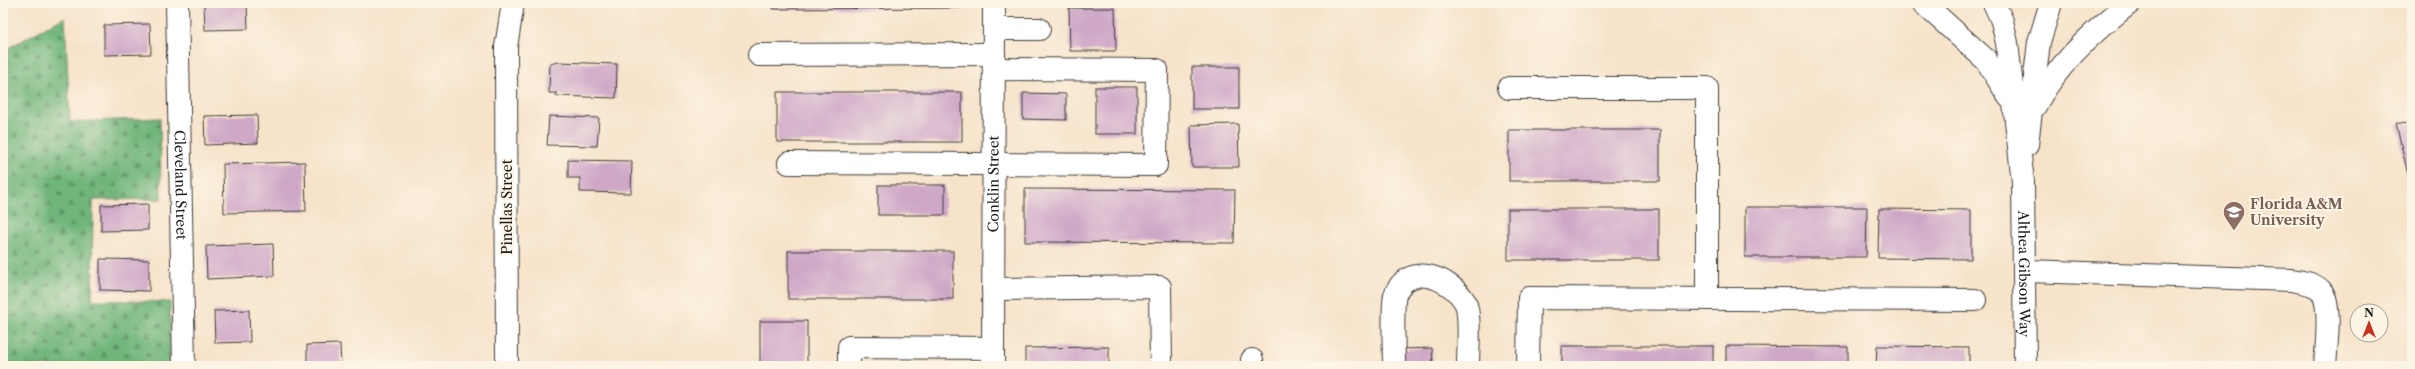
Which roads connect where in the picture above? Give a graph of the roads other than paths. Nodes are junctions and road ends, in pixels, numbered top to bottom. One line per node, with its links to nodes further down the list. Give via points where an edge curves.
1 (177, 3): 23 (street, Cleveland Street)
2 (498, 3): 11 (street, Pinellas Street)
3 (513, 3): 11 (street, Pinellas Street)
4 (994, 3): 9 (street, Conklin Street)
5 (1923, 3): 15 (street, via 1986,60)
6 (1994, 3): 15 (street, Althea Gibson Way, via 2005,32)
7 (2051, 3): 15 (street, Althea Gibson Way)
8 (2130, 3): 15 (street, via 2065,62)
9 (994, 29): 10 (street); 13 (street, Conklin Street)
10 (1039, 29)
11 (506, 47): 24 (street, Pinellas Street)
12 (759, 55): 13 (street)
13 (994, 62): 17 (street, Conklin Street); 17 (street, via 1157,70 1157,78 1156,165)
14 (1509, 88): 20 (street, via 1707,88)
15 (2023, 112): 18 (street, Althea Gibson Way)
16 (789, 163): 17 (street)
17 (993, 164): 19 (street, Conklin Street)
18 (2024, 271): 30 (street, Althea Gibson Way); 31 (street, via 2291,280 2312,284 2322,292 2327,308)
19 (993, 289): 22 (street, Conklin Street); 26 (street, via 1160,287)
20 (1707, 299): 21 (street); 29 (street, via 1529,298)
21 (1975, 300)
22 (993, 357): 25 (street, via 849,347)
23 (184, 366)
24 (507, 366)
25 (849, 366)
26 (1160, 366)
27 (1394, 366): 28 (street, via 1395,296 1404,280 1414,276 1433,276 1454,290 1465,303)
28 (1468, 366)
29 (1528, 366)
30 (2026, 366)
31 (2325, 366)

